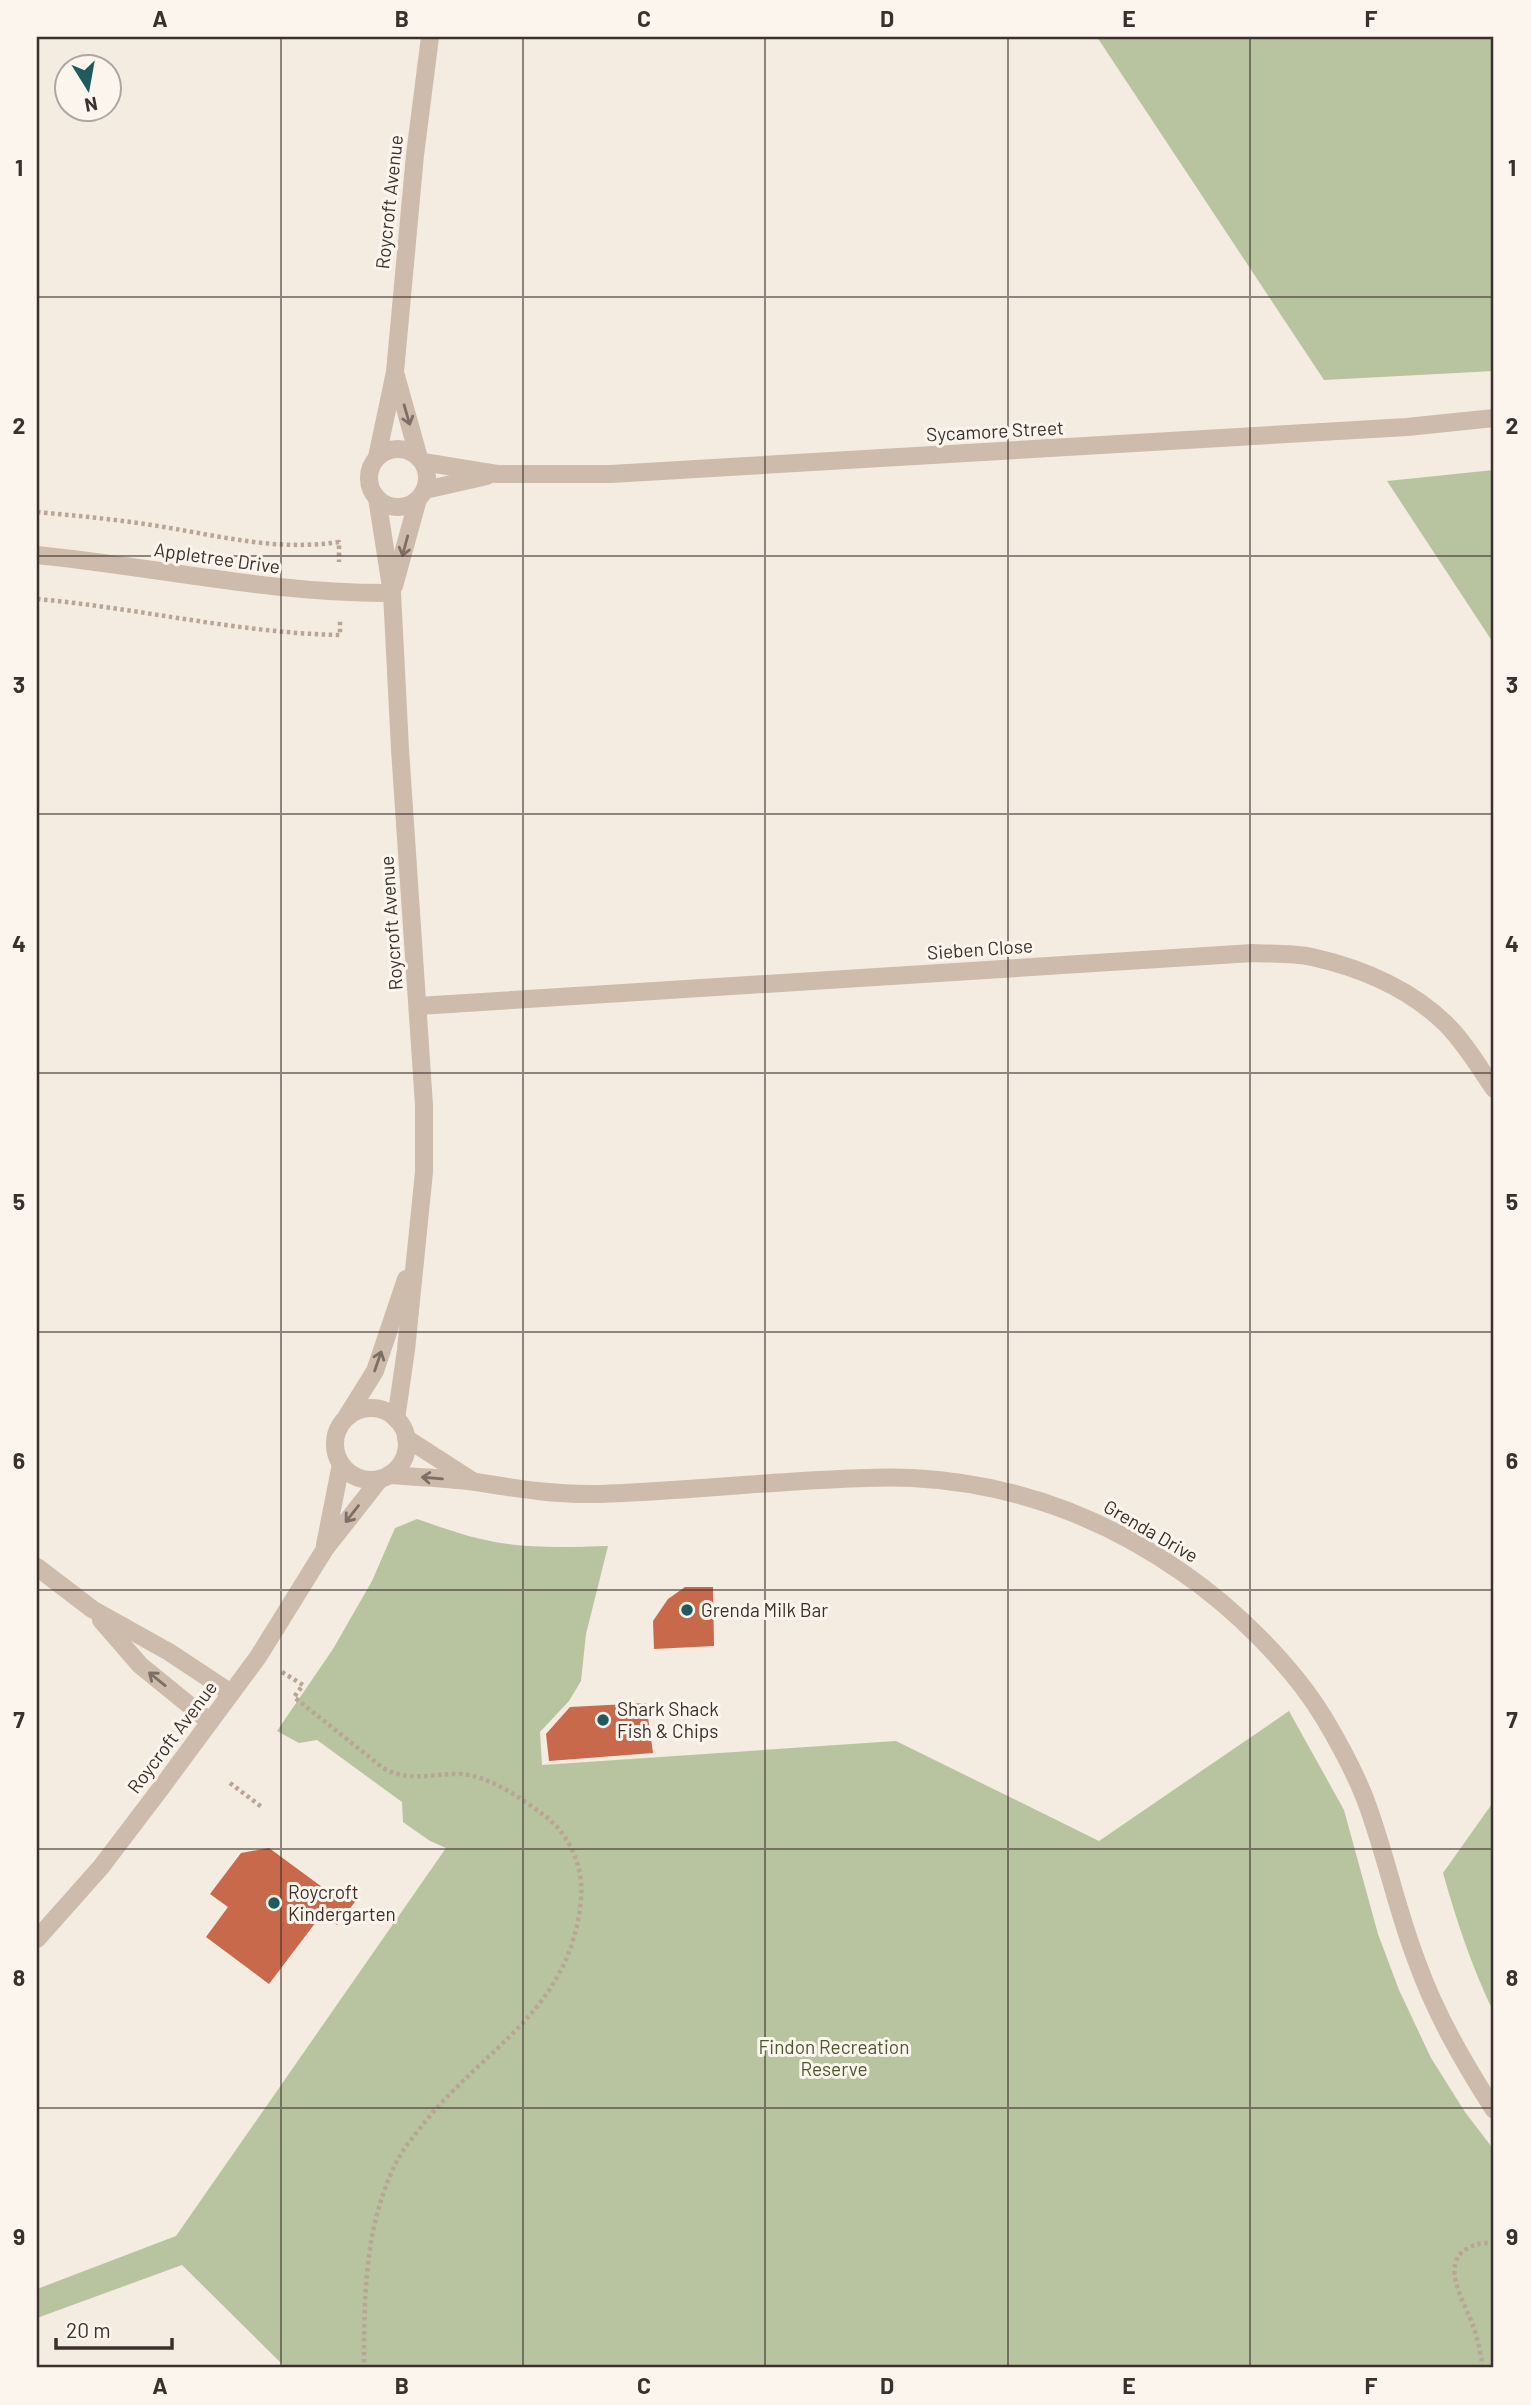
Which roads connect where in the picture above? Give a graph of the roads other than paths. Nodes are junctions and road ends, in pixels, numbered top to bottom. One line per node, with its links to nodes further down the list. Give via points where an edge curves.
1 (430, 37): 2 (street, Roycroft Avenue)
2 (395, 372): 4 (street, Roycroft Avenue); 5 (street, Roycroft Avenue, one-way to 5)
3 (1494, 418): 6 (street, Sycamore Street, via 990,453 611,474)
4 (377, 457): 5 (street, via 403,449); 8 (street, via 369,473 371,491)
5 (421, 460): 6 (street, Sycamore Street); 7 (street, via 428,480)
6 (497, 474): 7 (street, Sycamore Street)
7 (422, 495): 8 (street, via 411,505 392,507); 10 (street, Roycroft Avenue, one-way to 10)
8 (377, 498): 10 (street, Roycroft Avenue)
9 (37, 555): 10 (street, Appletree Drive, via 235,583)
10 (392, 593): 11 (street, Roycroft Avenue)
11 (418, 1006): 12 (street, Sieben Close, via 1252,953 1310,957 1366,972 1411,995 1446,1024); 13 (street, Roycroft Avenue, via 424,1172)
12 (1494, 1089)
13 (416, 1249): 14 (street, Roycroft Avenue); 15 (street, Roycroft Avenue, one-way to 13, via 375,1371)
14 (396, 1419): 15 (street, via 386,1412 364,1409); 16 (street)
15 (344, 1420): 17 (street, via 335,1442)
16 (406, 1438): 18 (street, via 403,1459); 19 (street, Grenda Drive)
17 (341, 1464): 18 (street, via 358,1478); 20 (street, Roycroft Avenue)
18 (385, 1477): 19 (street, Grenda Drive, one-way to 18); 20 (street, Roycroft Avenue, one-way to 20)
19 (474, 1482): 26 (street, Grenda Drive, via 557,1494 857,1478 963,1483 1056,1505 1107,1526 1160,1556 1212,1593 1258,1637 1322,1714 1363,1793 1413,1952 1440,2019)
20 (325, 1549): 23 (street, Roycroft Avenue)
21 (37, 1567): 22 (street)
22 (92, 1609): 23 (street); 24 (street, one-way to 22, via 140,1665)
23 (231, 1693): 24 (street, Roycroft Avenue)
24 (210, 1722): 25 (street, Roycroft Avenue, via 101,1867)
25 (37, 1939)
26 (1494, 2110)

